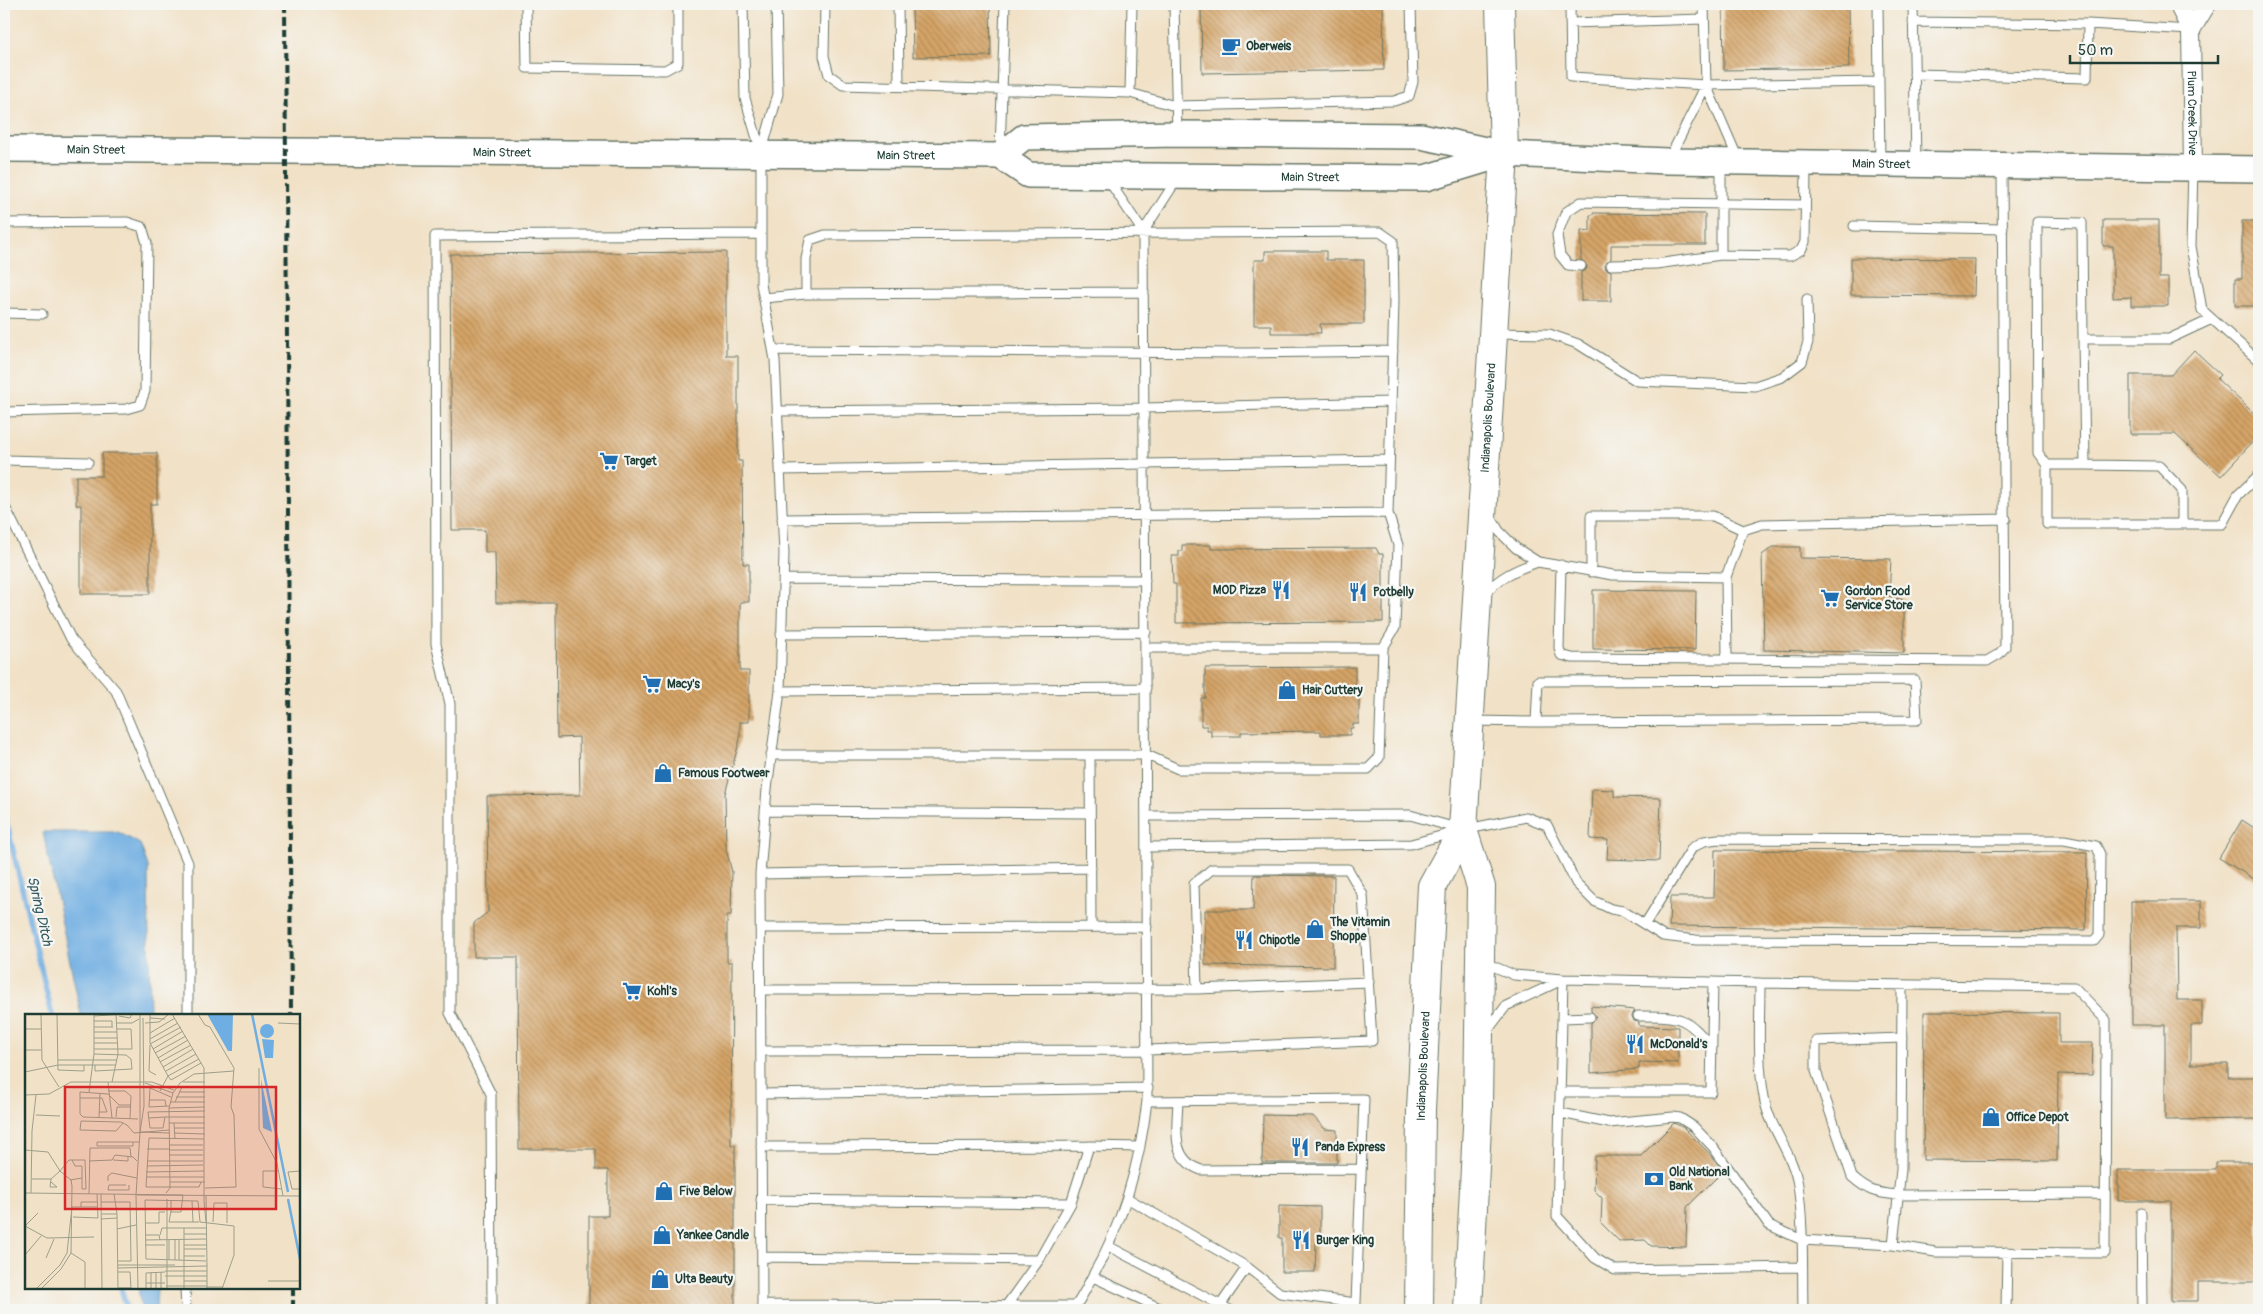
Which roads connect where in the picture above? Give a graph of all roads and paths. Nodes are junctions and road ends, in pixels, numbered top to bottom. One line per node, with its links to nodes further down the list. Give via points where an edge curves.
1 (526, 4): 2 (lane, via 527,68 666,70 678,63)
2 (678, 4)
3 (743, 4): 32 (lane, via 745,98)
4 (776, 4): 32 (lane, via 778,94)
5 (825, 4): 26 (lane, via 824,56 829,75 843,85)
6 (898, 4): 26 (lane)
7 (1005, 4): 27 (lane)
8 (1132, 4): 28 (lane)
9 (1174, 4): 29 (lane)
10 (1411, 4): 29 (lane, via 1413,82 1409,96 1394,101)
11 (1500, 4): 33 (highway, Indianapolis Boulevard)
12 (1570, 4): 20 (lane)
13 (1704, 4): 18 (lane)
14 (1878, 4): 24 (lane)
15 (1913, 4): 19 (lane)
16 (2178, 4): 22 (street, Plum Creek Drive)
17 (2207, 4): 22 (street)
18 (1704, 19): 20 (lane); 25 (lane)
19 (1914, 22): 21 (lane); 23 (lane)
20 (1570, 23): 25 (lane, via 1571,77)
21 (2088, 24): 22 (lane); 23 (lane, via 2087,78)
22 (2191, 30): 41 (street, Plum Creek Drive)
23 (1914, 74): 39 (lane)
24 (1879, 82): 25 (lane); 38 (lane)
25 (1706, 85): 35 (lane); 36 (lane)
26 (899, 86): 27 (lane)
27 (1002, 90): 28 (lane); 34 (lane)
28 (1130, 93): 29 (lane)
29 (1175, 106): 30 (lane)
30 (1177, 134): 33 (street, Main Street, via 1422,136); 34 (street, Main Street, via 1024,138)
31 (4, 149): 32 (street, Main Street)
32 (761, 154): 34 (street, Main Street); 51 (lane)
33 (1504, 154): 35 (street, Main Street); 44 (street, Main Street, via 1425,178); 62 (highway, Indianapolis Boulevard)
34 (1000, 156): 43 (street, Main Street, via 1028,175)
35 (1667, 161): 36 (street, Main Street)
36 (1730, 162): 37 (street, Main Street); 45 (lane)
37 (1806, 163): 38 (street, Main Street); 46 (lane)
38 (1880, 164): 39 (street, Main Street)
39 (1916, 165): 40 (street, Main Street)
40 (2002, 166): 41 (street, Main Street); 49 (lane)
41 (2192, 168): 42 (street, Main Street); 61 (lane, via 2191,246 2202,310)
42 (2259, 169)
43 (1106, 177): 44 (street, Main Street); 50 (lane)
44 (1178, 177): 50 (lane)
45 (1721, 204): 46 (lane); 52 (lane); 54 (lane, via 1581,202 1566,212 1557,235 1560,255 1568,265)
46 (1805, 205): 52 (lane, via 1805,242 1790,256)
47 (4, 223): 71 (lane, via 127,222 142,227 147,243 145,391 140,406)
48 (1854, 226): 49 (lane)
49 (2003, 229): 85 (lane)
50 (1143, 232): 55 (lane); 56 (lane, via 825,235 810,240 806,259); 66 (lane, via 1380,232 1393,241)
51 (761, 234): 57 (lane); 167 (lane, via 435,236 436,644 450,704 450,1013 491,1094)
52 (1721, 255): 53 (lane, via 1656,264)
53 (1611, 265)
54 (1581, 266)
55 (1144, 292): 56 (lane); 65 (lane)
56 (806, 294): 57 (lane)
57 (764, 298): 64 (lane)
58 (1807, 299): 62 (lane, via 1808,342 1802,362 1782,377 1755,386 1637,381 1578,344 1549,334)
59 (4, 313): 60 (lane)
60 (42, 314)
61 (2212, 319): 63 (lane, via 2169,339); 67 (lane)
62 (1494, 333): 81 (highway, Indianapolis Boulevard)
63 (2084, 340): 76 (lane, via 2082,223 2037,222 2038,453); 77 (lane)
64 (774, 350): 65 (lane); 70 (lane)
65 (1144, 351): 66 (lane); 69 (lane)
66 (1392, 351): 68 (lane)
67 (2259, 361)
68 (1391, 402): 69 (lane); 73 (lane)
69 (1144, 408): 70 (lane); 75 (lane)
70 (778, 411): 78 (lane)
71 (4, 412)
72 (4, 460): 74 (lane)
73 (1389, 460): 75 (lane); 82 (lane)
74 (88, 462)
75 (1145, 463): 78 (lane); 83 (lane)
76 (2047, 465): 77 (lane); 86 (lane, via 2047,524)
77 (2085, 465): 86 (lane, via 2159,466 2182,490)
78 (780, 470): 84 (lane)
79 (2259, 475): 86 (lane, via 2238,495 2222,524)
80 (4, 505): 127 (lane, via 71,638 116,691 188,863)
81 (1483, 506): 88 (lane, via 1499,531 1516,548); 94 (highway, Indianapolis Boulevard)
82 (1388, 513): 83 (lane); 98 (lane, via 1398,545 1395,628)
83 (1145, 515): 84 (lane); 93 (lane)
84 (782, 519): 92 (lane)
85 (2006, 519): 87 (lane, via 1762,524); 99 (lane, via 2005,647 1987,661)
86 (2182, 524)
87 (1743, 530): 90 (lane, via 1713,516 1591,516); 91 (lane)
88 (1538, 562): 89 (lane); 94 (lane, via 1513,570)
89 (1561, 565): 90 (lane); 99 (lane, via 1560,655 1572,658)
90 (1591, 572): 91 (lane)
91 (1726, 577): 99 (lane)
92 (783, 579): 93 (lane); 96 (lane)
93 (1145, 580): 95 (lane)
94 (1478, 602): 102 (highway, Indianapolis Boulevard)
95 (1146, 632): 96 (lane); 97 (lane)
96 (781, 634): 101 (lane)
97 (1146, 648): 98 (lane); 100 (lane)
98 (1383, 648): 106 (lane, via 1379,758 1368,769 1178,769)
99 (1727, 659)
100 (1146, 688): 101 (lane); 106 (lane)
101 (780, 691): 104 (lane)
102 (1471, 721): 103 (lane); 110 (highway, Indianapolis Boulevard)
103 (1536, 722): 103 (lane, via 1538,681 1915,680 1917,720)
104 (771, 755): 105 (lane); 107 (lane)
105 (1090, 755): 106 (lane); 108 (lane)
106 (1147, 755): 109 (lane)
107 (765, 811): 108 (lane); 113 (lane)
108 (1090, 813): 112 (lane)
109 (1147, 816): 110 (lane, via 1410,815); 111 (lane)
110 (1463, 830): 111 (lane, via 1411,844); 114 (lane, via 1526,817 1547,825 1576,883 1594,901 1611,910 1623,911); 118 (highway, Indianapolis Boulevard, via 1481,887); 170 (highway, Indianapolis Boulevard, via 1432,886 1422,1110)
111 (1147, 847): 116 (lane)
112 (1091, 868): 113 (lane); 115 (lane)
113 (760, 874): 117 (lane)
114 (1645, 924): 114 (lane, via 1663,936 1696,940 2094,941 2099,935 2100,854 2096,846 2064,840 1704,841 1692,848)
115 (1091, 927): 116 (lane); 117 (lane)
116 (1147, 927): 124 (lane)
117 (760, 928): 126 (lane)
118 (1482, 962): 119 (lane, via 1514,975); 132 (highway, Indianapolis Boulevard)
119 (1563, 980): 121 (lane); 130 (lane); 132 (lane, via 1506,1006)
120 (1369, 982): 125 (lane); 125 (lane, via 1363,895 1348,869 1212,869 1194,884); 134 (lane, via 1372,1040)
121 (1713, 982): 122 (lane); 133 (lane)
122 (1760, 983): 123 (lane); 152 (lane, via 1764,1097 1772,1126 1798,1183)
123 (1902, 985): 131 (lane); 146 (lane, via 2074,987 2106,1020)
124 (1147, 989): 125 (lane); 126 (lane); 134 (lane)
125 (1197, 989)
126 (760, 990): 135 (lane)
127 (188, 1014)
128 (1638, 1016): 133 (lane, via 1684,1019)
129 (1590, 1017): 130 (lane)
130 (1562, 1018): 137 (lane)
131 (1902, 1038): 147 (lane); 147 (lane, via 1816,1040 1816,1071 1852,1176 1865,1188)
132 (1480, 1040): 171 (highway, Indianapolis Boulevard)
133 (1712, 1048): 137 (lane, via 1711,1092)
134 (1148, 1050): 135 (lane); 136 (lane)
135 (761, 1051): 138 (lane)
136 (1148, 1088): 138 (lane); 139 (lane)
137 (1562, 1092): 141 (lane)
138 (761, 1094): 144 (lane)
139 (1147, 1101): 140 (lane); 143 (lane)
140 (1178, 1101): 145 (lane, via 1176,1138 1181,1154 1188,1165 1201,1170); 145 (lane, via 1364,1099)
141 (1561, 1113): 152 (lane, via 1609,1123 1680,1118 1713,1147 1769,1225); 159 (lane, via 1557,1216 1595,1258 1615,1270)
142 (1089, 1146): 143 (lane); 144 (lane); 150 (lane)
143 (1140, 1147): 148 (lane)
144 (761, 1148): 149 (lane)
145 (1361, 1169): 158 (lane, via 1356,1303 1280,1293)
146 (2105, 1194): 147 (lane); 155 (lane, via 2105,1253)
147 (1898, 1195): 153 (lane)
148 (1127, 1198): 154 (lane); 158 (lane)
149 (762, 1200): 150 (lane); 156 (lane)
150 (1071, 1203): 157 (lane)
151 (2141, 1213): 174 (lane)
152 (1802, 1240): 153 (lane); 159 (lane)
153 (1893, 1245): 155 (lane, via 1935,1252)
154 (1110, 1247): 160 (lane); 165 (lane)
155 (2007, 1252): 173 (lane)
156 (762, 1257): 157 (lane); 163 (lane)
157 (1039, 1260): 162 (lane)
158 (1247, 1267): 165 (lane)
159 (1802, 1267): 172 (lane)
160 (1093, 1276): 164 (lane); 168 (lane)
161 (185, 1289): 166 (lane)
162 (1006, 1306): 163 (lane); 164 (lane)
163 (762, 1308)
164 (1074, 1308)
165 (1218, 1308): 169 (lane)
166 (186, 1310)
167 (492, 1310)
168 (1164, 1310)
169 (1230, 1310)
170 (1419, 1310)
171 (1468, 1310)
172 (1802, 1310)
173 (2006, 1310)
174 (2142, 1310)

